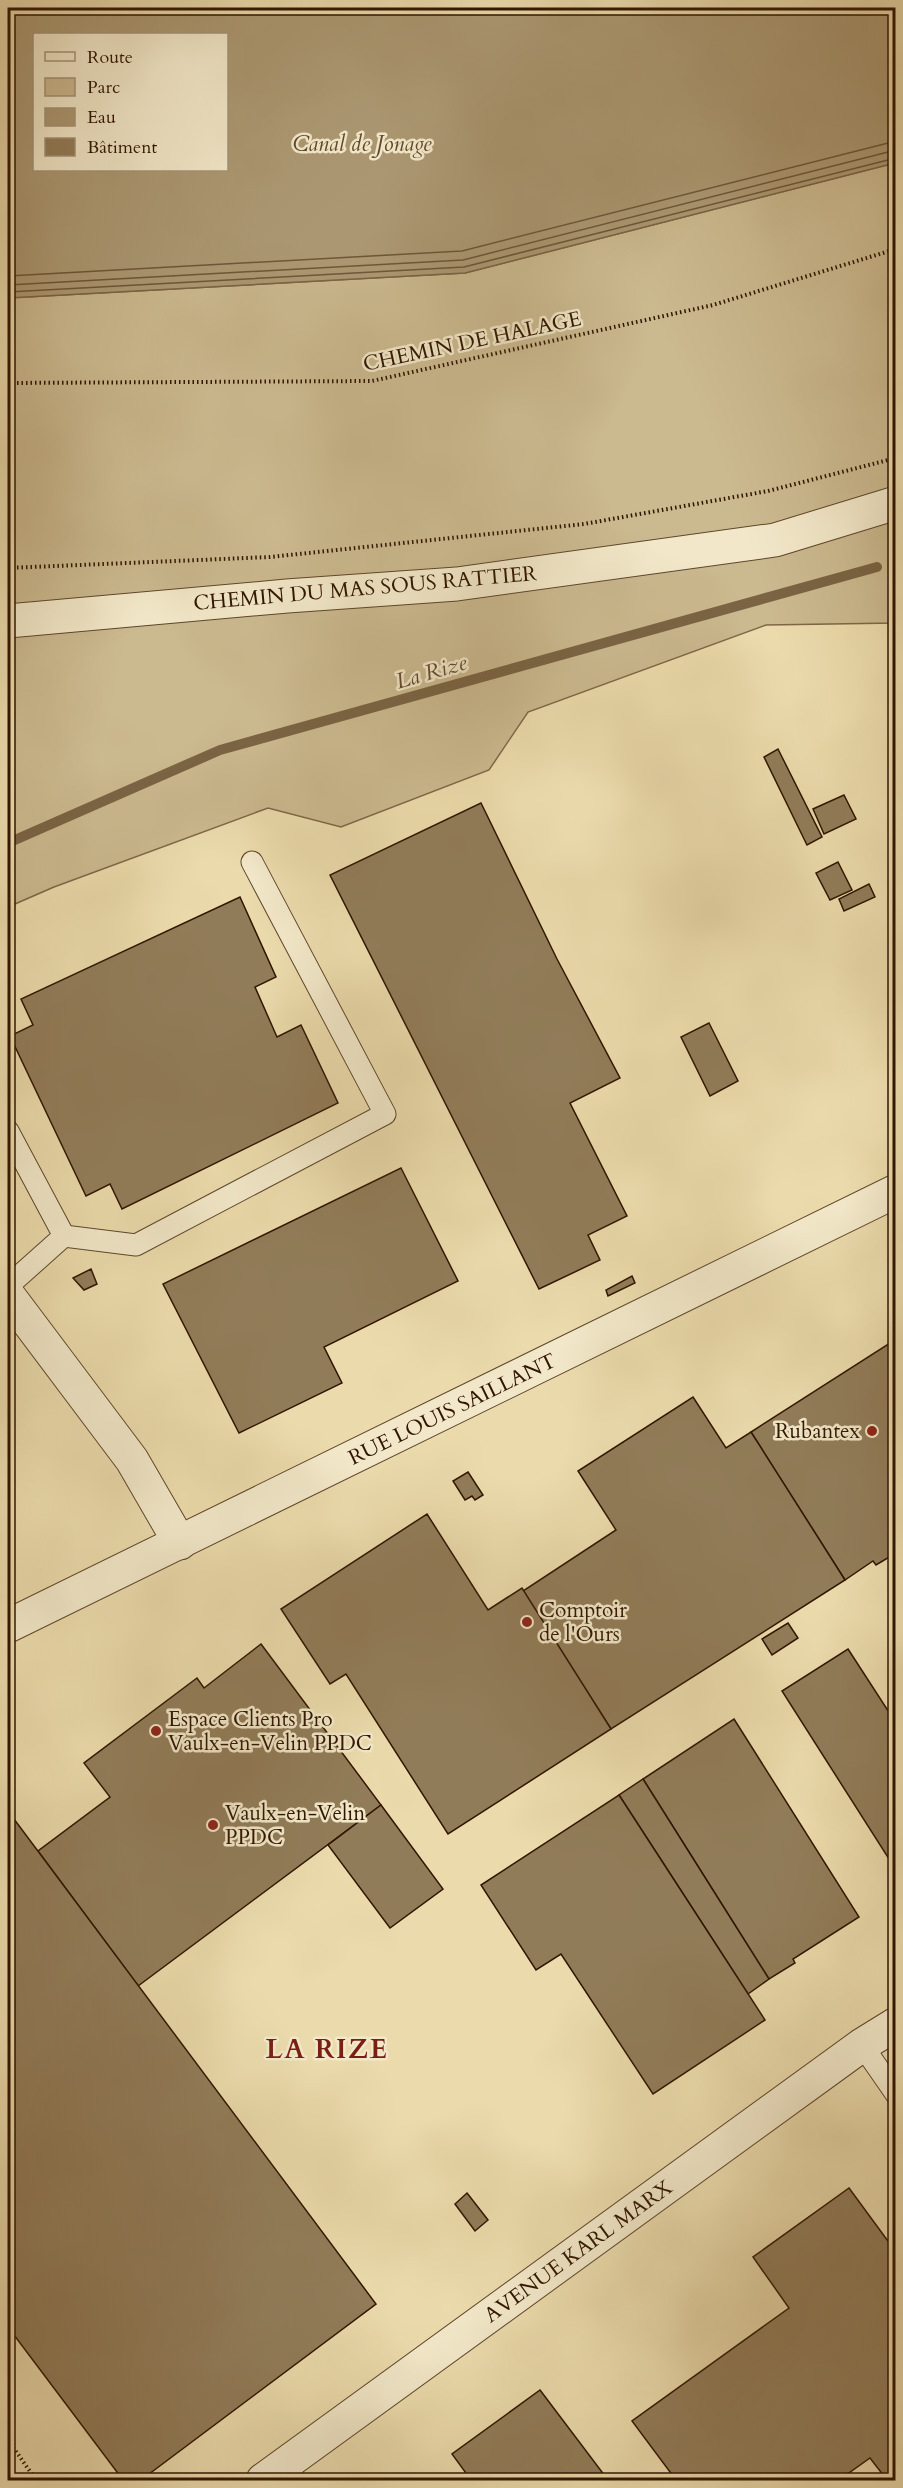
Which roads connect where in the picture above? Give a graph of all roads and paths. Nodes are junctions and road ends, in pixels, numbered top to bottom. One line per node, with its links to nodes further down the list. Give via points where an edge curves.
1 (896, 249): 2 (path, CHEMIN DE HALAGE, via 713,305 372,381)
2 (8, 383)
3 (896, 458): 5 (path, via 768,491 584,524 270,557)
4 (896, 503): 6 (street, CHEMIN DU MAS SOUS RATTIER, via 775,540 457,584)
5 (8, 568)
6 (8, 621)
7 (252, 862): 10 (lane, via 385,1114 136,1245)
8 (8, 1131): 10 (lane)
9 (896, 1191): 13 (street, RUE LOUIS SAILLANT)
10 (64, 1236): 11 (lane)
11 (8, 1286)
12 (8, 1295): 13 (street, via 132,1460)
13 (180, 1543): 14 (street, RUE LOUIS SAILLANT)
14 (8, 1626)
15 (896, 2024): 16 (street, AVENUE KARL MARX)
16 (862, 2045): 17 (lane); 20 (street, AVENUE KARL MARX)
17 (896, 2094)
18 (8, 2440): 19 (path)
19 (36, 2481)
20 (263, 2481)

